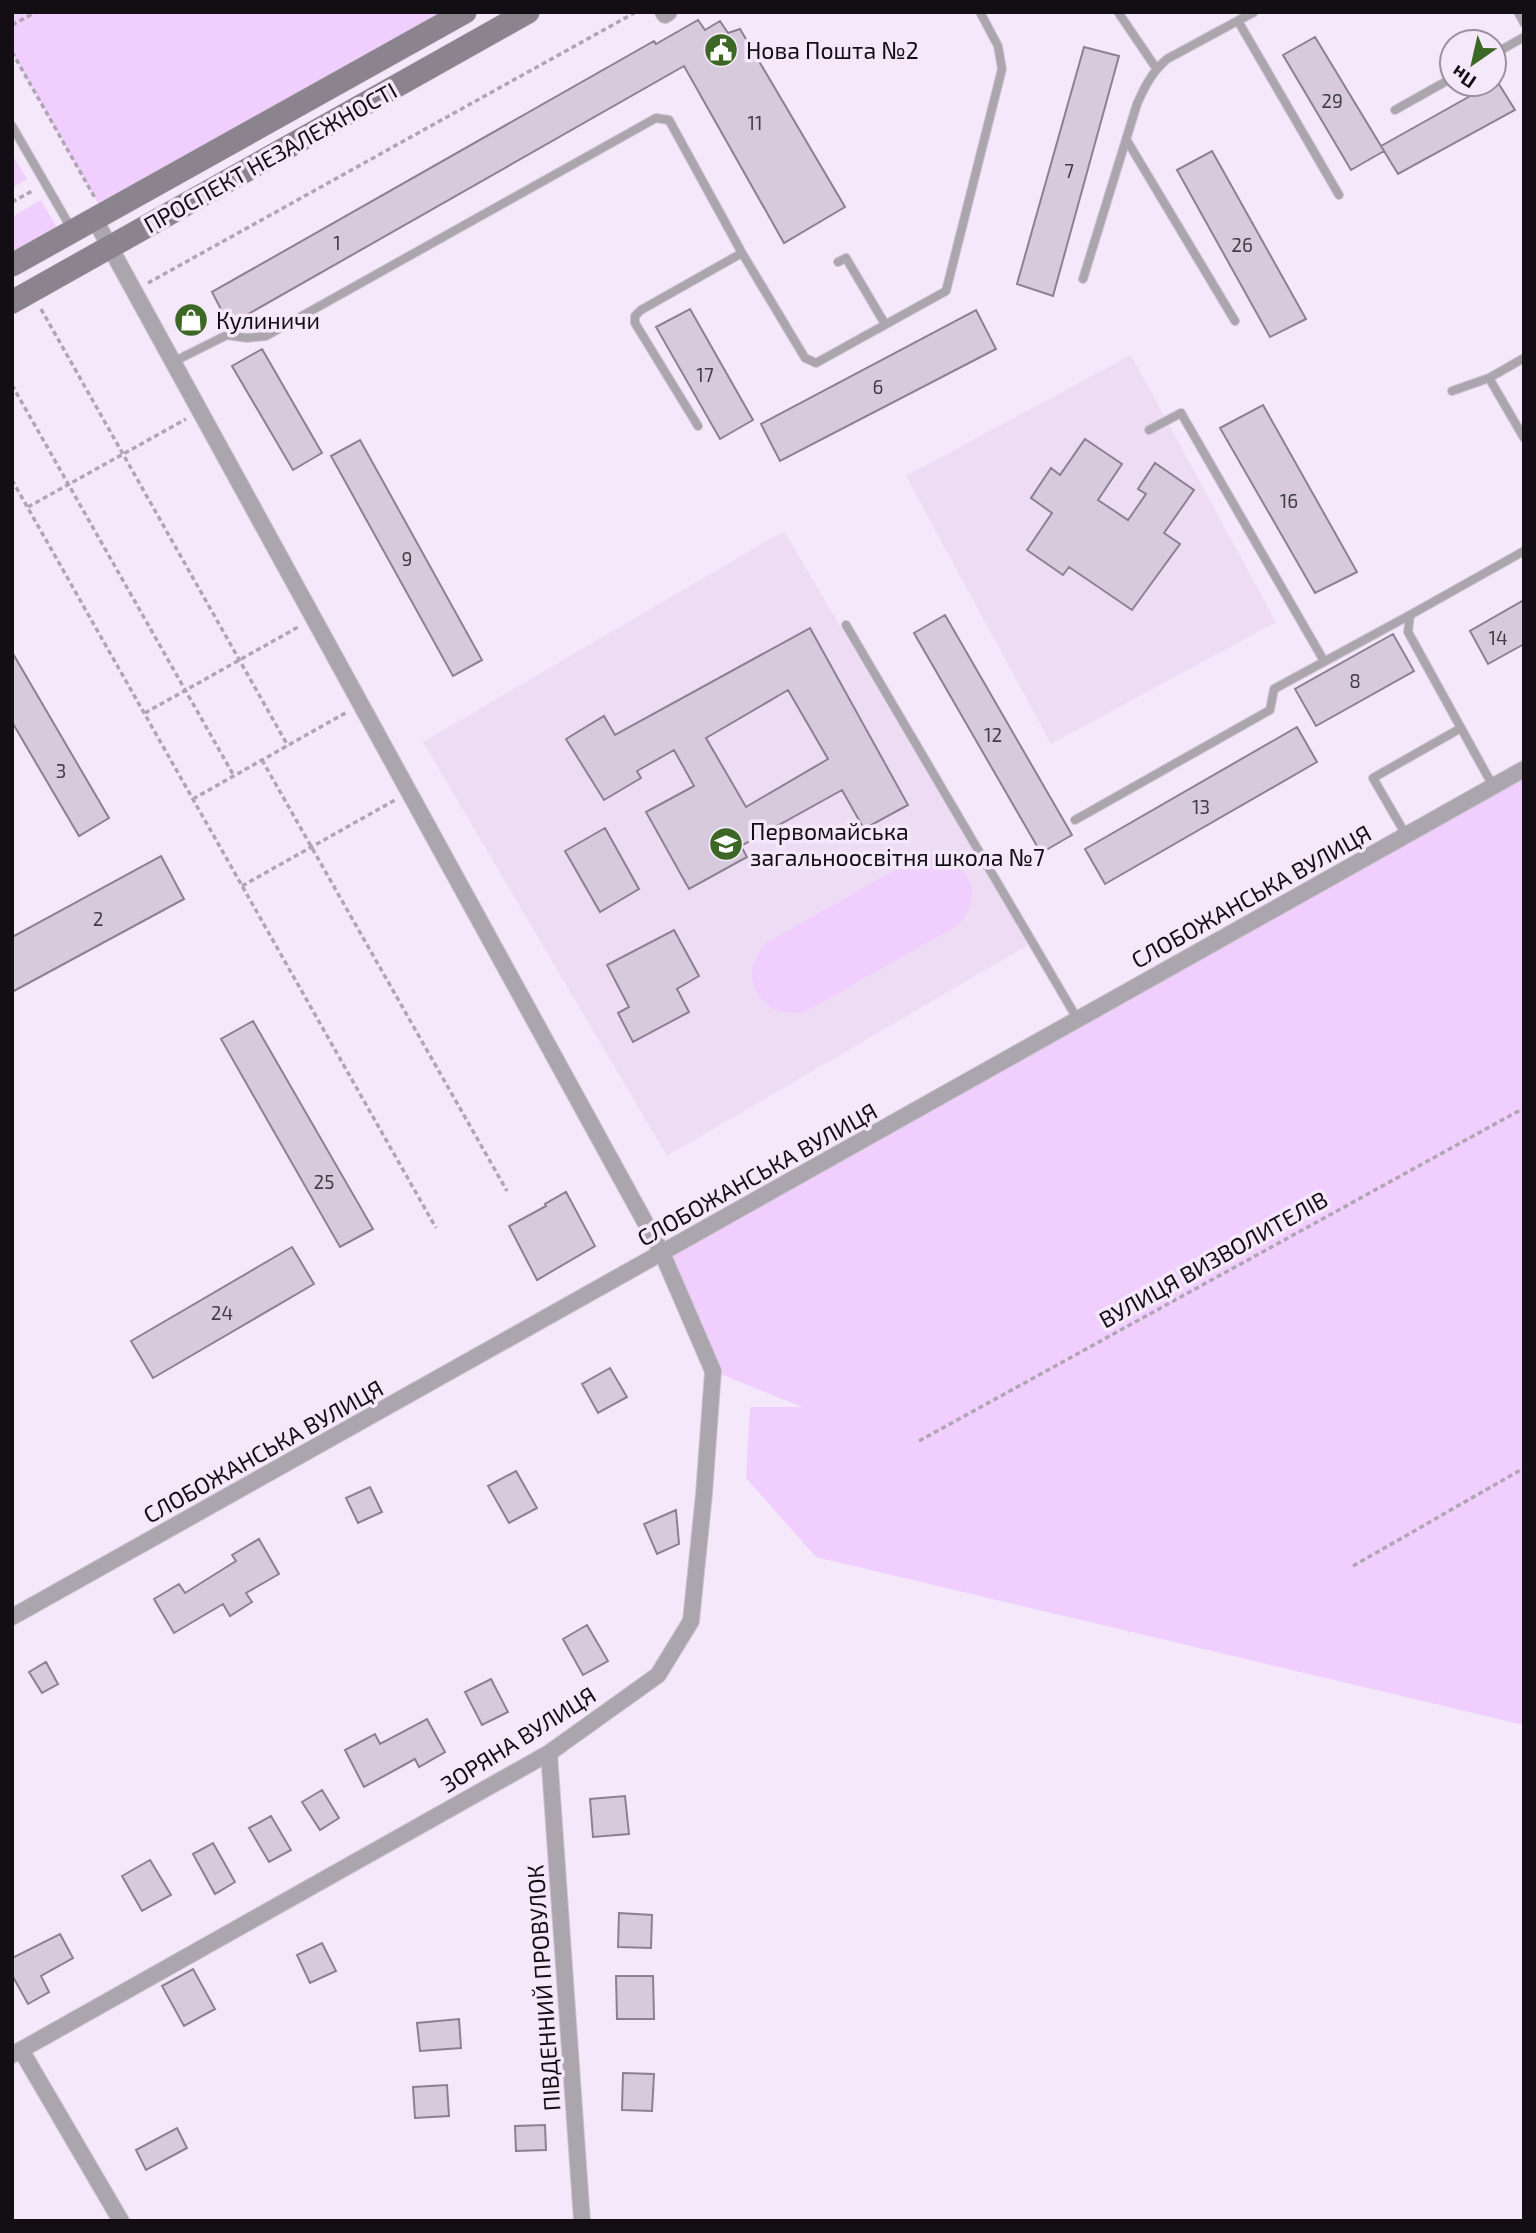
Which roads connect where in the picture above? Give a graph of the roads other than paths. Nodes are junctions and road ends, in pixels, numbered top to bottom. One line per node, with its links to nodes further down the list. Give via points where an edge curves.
1 (465, 12): 19 (street, ПРОСПЕКТ НЕЗАЛЕЖНОСТІ)
2 (528, 12): 21 (street, ПРОСПЕКТ НЕЗАЛЕЖНОСТІ)
3 (663, 12): 4 (street)
4 (669, 12)
5 (981, 12): 28 (lane, via 998,46 1002,69 946,291)
6 (1118, 12): 13 (lane)
7 (1254, 12): 9 (lane)
8 (1518, 12): 10 (lane)
9 (1238, 21): 13 (lane); 18 (lane)
10 (1524, 23)
11 (1524, 37): 12 (lane)
12 (1508, 46)
13 (1156, 68): 17 (lane)
14 (1438, 86): 15 (lane)
15 (1395, 110)
16 (12, 126): 20 (lane)
17 (1126, 139): 25 (lane); 27 (lane)
18 (1339, 195)
19 (99, 215): 20 (street, ПРОСПЕКТ НЕЗАЛЕЖНОСТІ); 21 (street, ЗОРЯНА ВУЛИЦЯ)
20 (73, 230): 24 (street, ПРОСПЕКТ НЕЗАЛЕЖНОСТІ)
21 (110, 247): 26 (street, ПРОСПЕКТ НЕЗАЛЕЖНОСТІ); 30 (street, ЗОРЯНА ВУЛИЦЯ)
22 (742, 253): 28 (lane, via 805,358 816,363); 30 (lane, via 669,120 656,118 266,336 228,335); 33 (lane, via 635,316)
23 (838, 262): 28 (lane, via 846,258)
24 (12, 265)
25 (1083, 279)
26 (22, 297)
27 (1235, 321)
28 (885, 324)
29 (1524, 358): 31 (lane)
30 (173, 362): 46 (street, ЗОРЯНА ВУЛИЦЯ)
31 (1489, 378): 32 (lane); 35 (lane)
32 (1452, 391)
33 (698, 426)
34 (1149, 430): 39 (lane, via 1181,413)
35 (1524, 438)
36 (1524, 551): 37 (lane)
37 (1410, 615): 39 (lane); 40 (lane, via 1408,632)
38 (846, 625): 45 (lane)
39 (1324, 662): 43 (lane, via 1274,689 1270,710)
40 (1461, 729): 42 (lane); 44 (lane, via 1373,778)
41 (1524, 769): 42 (street, СЛОБОЖАНСЬКА ВУЛИЦЯ)
42 (1493, 786): 44 (street, СЛОБОЖАНСЬКА ВУЛИЦЯ)
43 (1075, 820)
44 (1406, 835): 45 (street, СЛОБОЖАНСЬКА ВУЛИЦЯ)
45 (1078, 1020): 46 (street, СЛОБОЖАНСЬКА ВУЛИЦЯ)
46 (662, 1253): 47 (street, СЛОБОЖАНСЬКА ВУЛИЦЯ); 48 (street, ЗОРЯНА ВУЛИЦЯ, via 713,1371 691,1621 658,1675)
47 (12, 1617)
48 (549, 1753): 49 (street, ЗОРЯНА ВУЛИЦЯ); 51 (street, ПІВДЕННИЙ ПРОВУЛОК)
49 (17, 2052): 50 (street)
50 (121, 2221)
51 (582, 2221)

